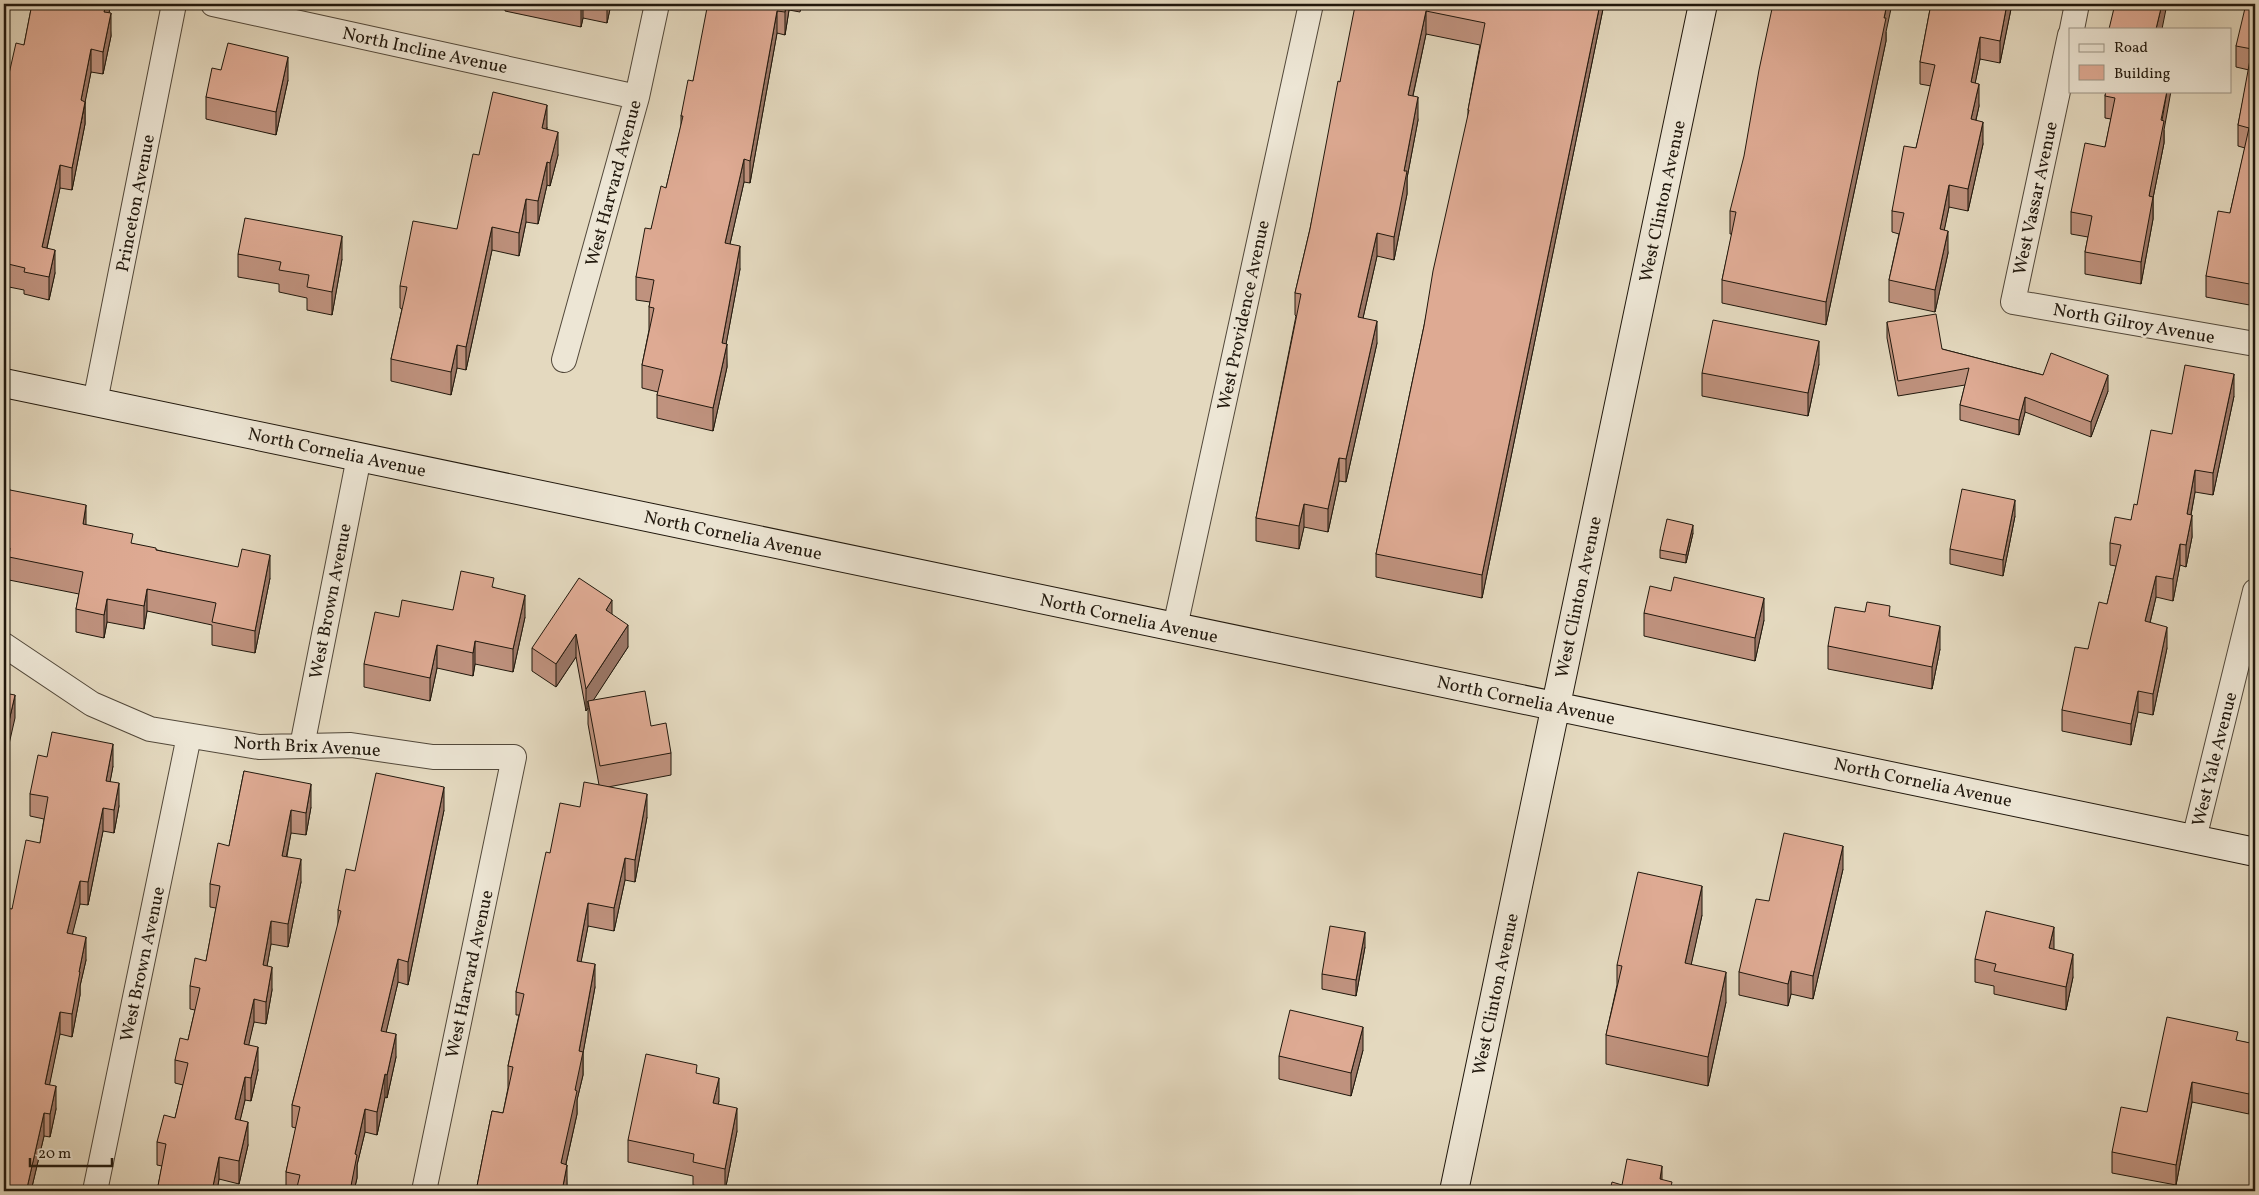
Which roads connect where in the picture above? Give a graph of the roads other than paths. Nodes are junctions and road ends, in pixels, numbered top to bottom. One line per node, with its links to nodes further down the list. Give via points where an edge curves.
1 (174, 4): 14 (street, Princeton Avenue)
2 (213, 4): 9 (street, North Incline Avenue)
3 (657, 4): 9 (street, West Harvard Avenue)
4 (1311, 4): 17 (street, West Providence Avenue)
5 (1703, 4): 19 (street, West Clinton Avenue)
6 (2077, 4): 7 (street)
7 (2072, 28)
8 (2069, 41): 10 (street, West Vassar Avenue)
9 (637, 97): 12 (street, West Harvard Avenue)
10 (2012, 302): 11 (street, North Gilroy Avenue)
11 (2255, 344)
12 (564, 360)
13 (4, 383): 14 (street, North Cornelia Avenue)
14 (95, 402): 15 (street, North Cornelia Avenue)
15 (359, 457): 17 (street, North Cornelia Avenue); 21 (street, West Brown Avenue)
16 (2255, 591): 23 (street, West Yale Avenue)
17 (1175, 627): 19 (street, North Cornelia Avenue)
18 (4, 645): 20 (street, North Brix Avenue, via 92,704 150,729)
19 (1555, 706): 23 (street, North Cornelia Avenue); 27 (street, West Clinton Avenue)
20 (189, 736): 21 (street, North Brix Avenue, via 259,748); 25 (street, West Brown Avenue)
21 (302, 746): 22 (street, North Brix Avenue, via 351,745 433,757)
22 (514, 757): 26 (street, West Harvard Avenue)
23 (2194, 839): 24 (street, North Cornelia Avenue)
24 (2255, 852)
25 (95, 1191)
26 (424, 1191)
27 (1454, 1191)

